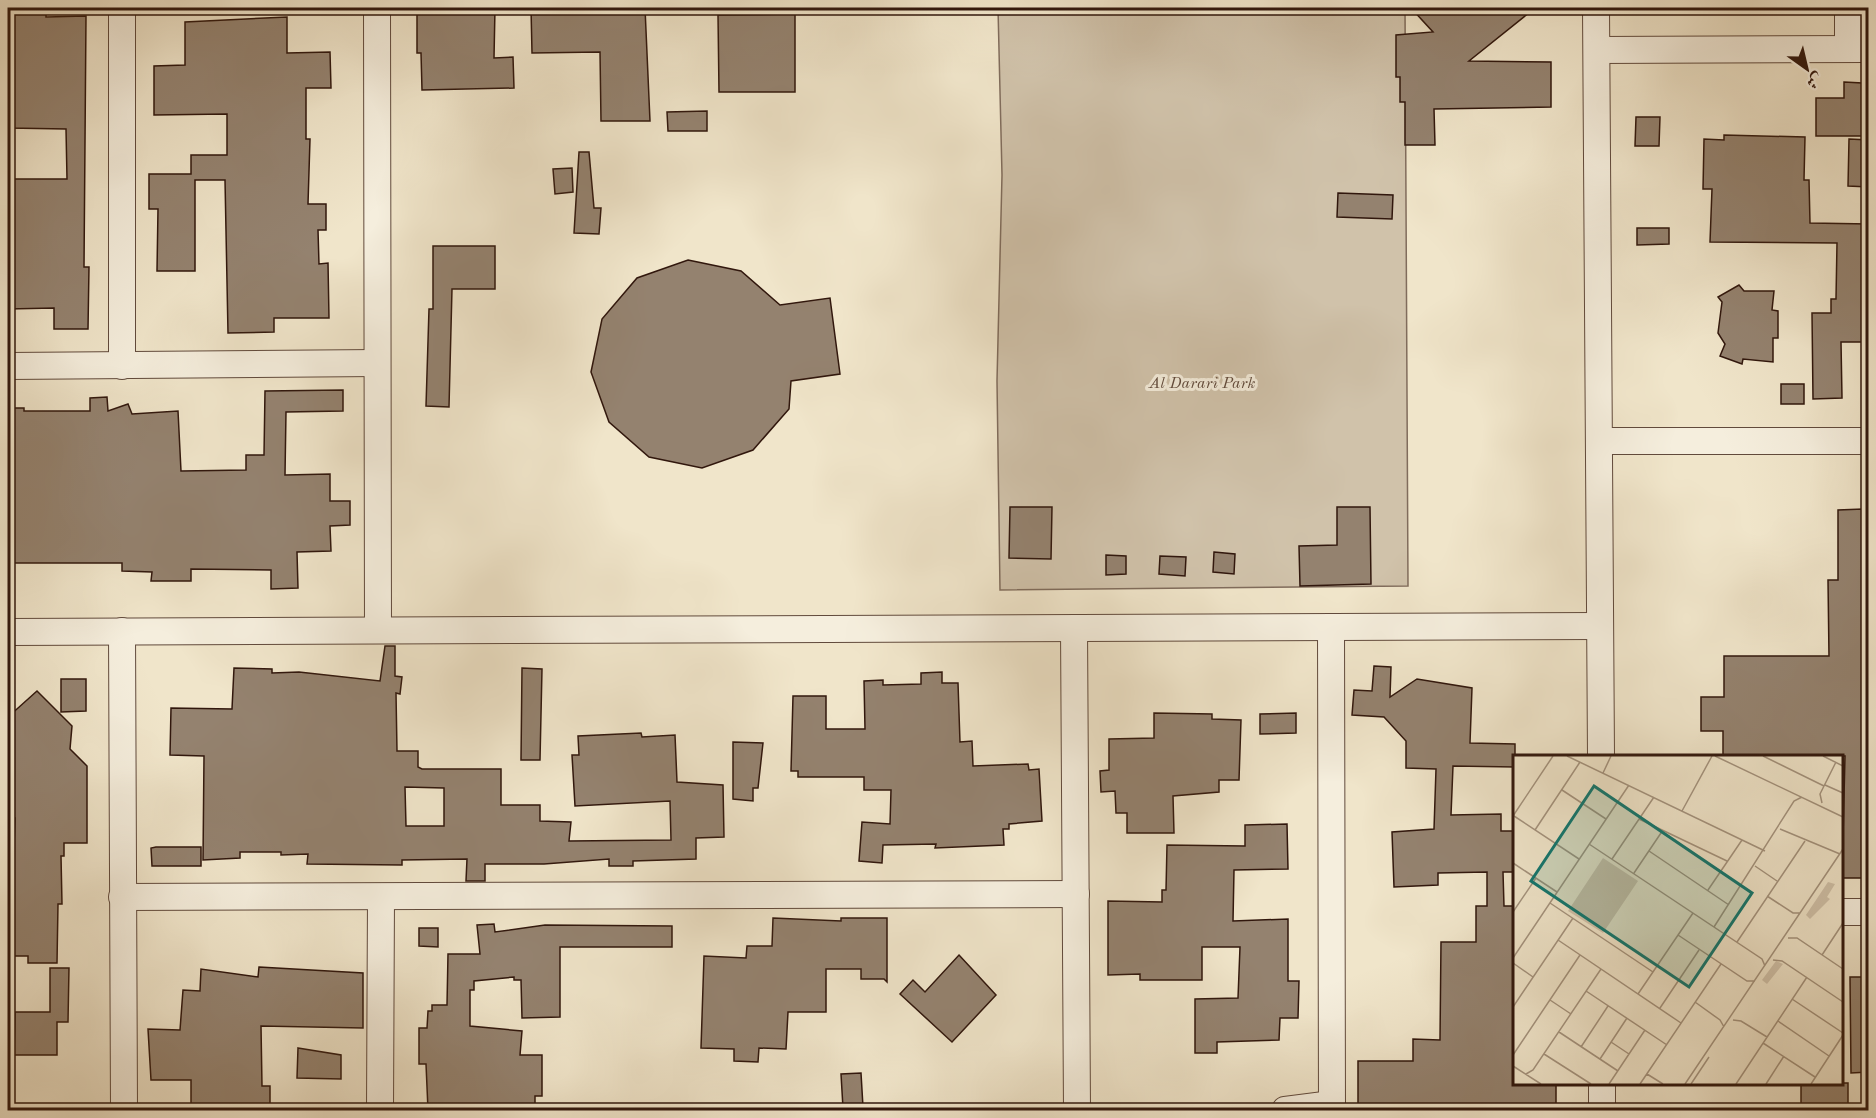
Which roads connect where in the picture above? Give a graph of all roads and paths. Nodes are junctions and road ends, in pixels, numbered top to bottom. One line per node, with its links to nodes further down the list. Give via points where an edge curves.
1 (122, 8): 9 (street)
2 (377, 8): 7 (street)
3 (1596, 8): 6 (street)
4 (1848, 8): 5 (street)
5 (1858, 49): 6 (street)
6 (1597, 50): 10 (street)
7 (377, 363): 9 (street); 15 (street)
8 (8, 366): 9 (street)
9 (122, 366)
10 (1599, 441): 11 (street); 12 (street)
11 (1869, 441)
12 (1600, 626): 13 (street); 18 (street)
13 (1331, 627): 14 (street); 25 (street)
14 (1074, 628): 15 (street); 19 (street)
15 (378, 630): 16 (street)
16 (122, 631): 17 (street); 20 (street)
17 (8, 632)
18 (1600, 755)
19 (1076, 894): 21 (street); 28 (street)
20 (122, 897): 21 (street); 26 (street)
21 (381, 897): 27 (street)
22 (1843, 912): 23 (street)
23 (1869, 912)
24 (1602, 1085): 30 (street)
25 (1332, 1107): 29 (street)
26 (124, 1110)
27 (380, 1110)
28 (1077, 1110)
29 (1285, 1110)
30 (1602, 1110)

